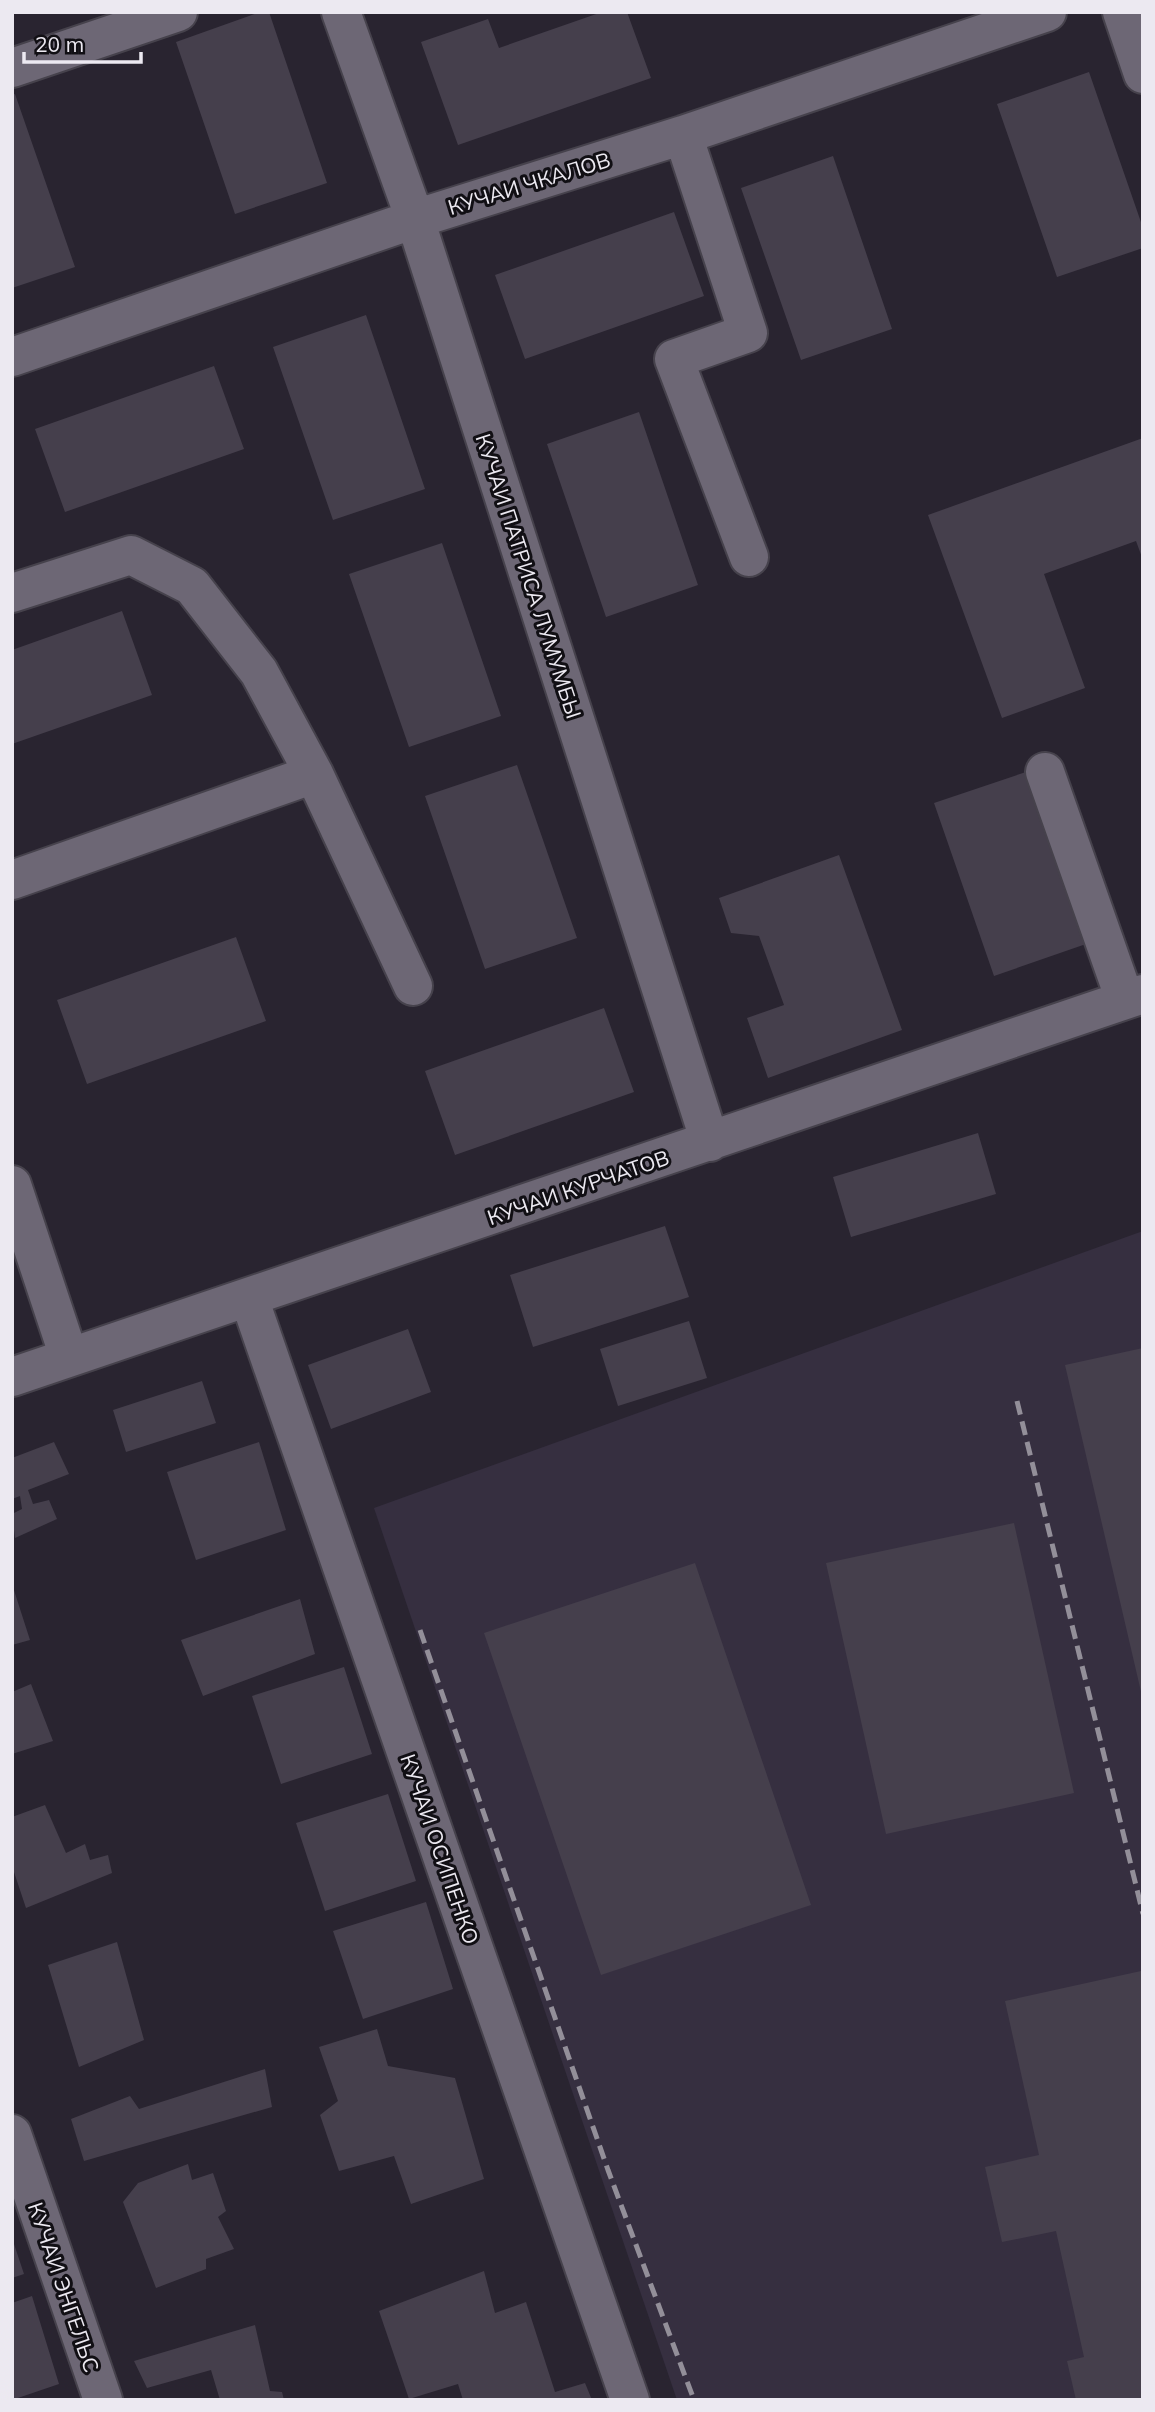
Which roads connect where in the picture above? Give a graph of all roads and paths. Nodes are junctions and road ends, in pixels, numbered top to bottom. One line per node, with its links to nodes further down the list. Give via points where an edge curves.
1 (341, 12): 8 (street, КУЧАИ ПАТРИСА ЛУМУМБЫ)
2 (1047, 12): 7 (street, КУЧАИ ЧКАЛОВ)
3 (1122, 12): 6 (street)
4 (163, 15): 5 (street)
5 (12, 68)
6 (1143, 74)
7 (683, 135): 8 (street, КУЧАИ ЧКАЛОВ); 10 (street, via 748,332 674,359)
8 (415, 219): 9 (street, КУЧАИ ЧКАЛОВ); 17 (street, КУЧАИ ПАТРИСА ЛУМУМБЫ)
9 (12, 357)
10 (749, 557)
11 (15, 582): 13 (street, via 131,555 192,586 259,672)
12 (1045, 772): 16 (street)
13 (314, 774): 14 (street); 15 (street)
14 (12, 880)
15 (413, 986)
16 (1134, 997): 17 (street, КУЧАИ КУРЧАТОВ)
17 (710, 1142): 19 (street, КУЧАИ КУРЧАТОВ)
18 (12, 1185): 20 (street)
19 (249, 1298): 20 (street, КУЧАИ КУРЧАТОВ); 24 (street, КУЧАИ ОСИПЕНКО)
20 (69, 1357): 21 (street, КУЧАИ КУРЧАТОВ)
21 (12, 1377)
22 (12, 2134): 23 (street, КУЧАИ ЭНГЕЛЬС)
23 (103, 2400)
24 (630, 2400)

